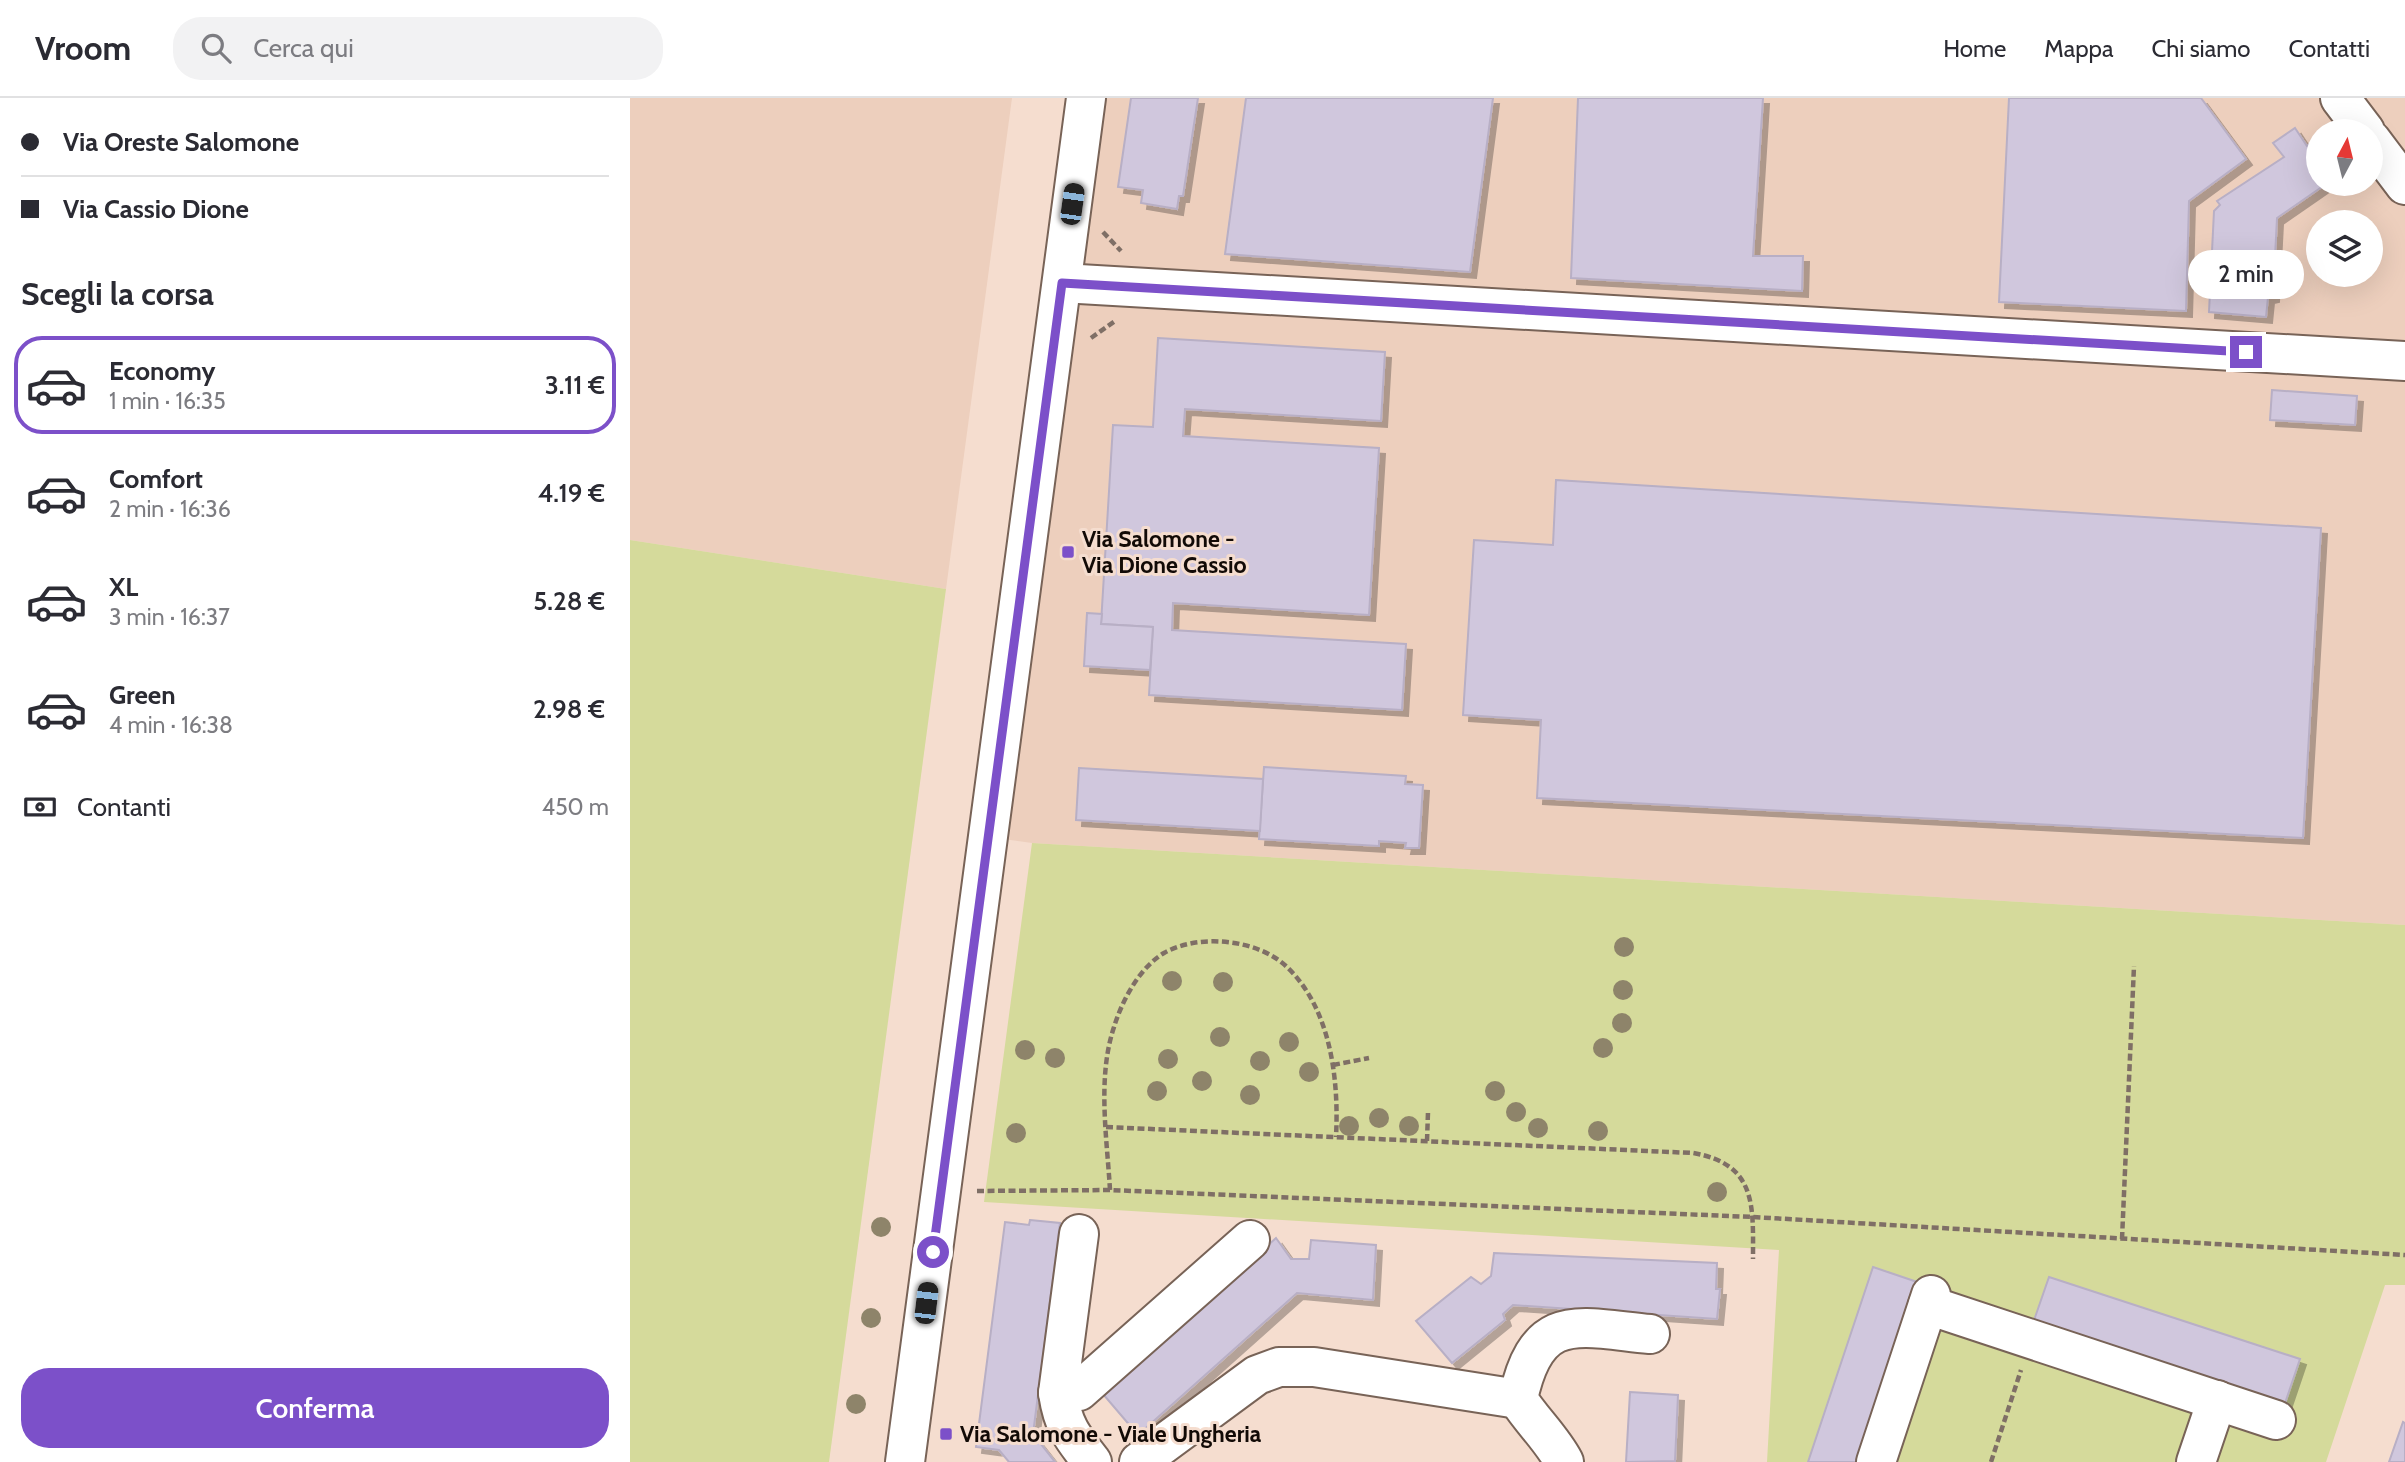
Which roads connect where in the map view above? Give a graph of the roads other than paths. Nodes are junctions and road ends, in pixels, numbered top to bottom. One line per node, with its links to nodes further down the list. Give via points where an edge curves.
1 (1086, 98): 6 (street)
2 (2340, 98): 3 (street)
3 (2356, 119)
4 (2384, 157): 5 (street)
5 (2405, 185)
6 (1062, 283): 7 (street); 15 (street)
7 (2402, 356)
8 (1079, 1234): 11 (street)
9 (1250, 1240): 11 (street, via 1079,1391)
10 (1650, 1334): 12 (street, via 1562,1329 1532,1356)
11 (1058, 1393): 16 (street, via 1061,1415)
12 (1518, 1399): 17 (street, via 1314,1367 1279,1367 1258,1375); 18 (street)
13 (2217, 1401): 14 (street); 19 (street, via 1929,1300); 20 (street)
14 (2276, 1419)
15 (905, 1462)
16 (1092, 1462)
17 (1139, 1462)
18 (1564, 1462)
19 (1876, 1462)
20 (2196, 1462)

